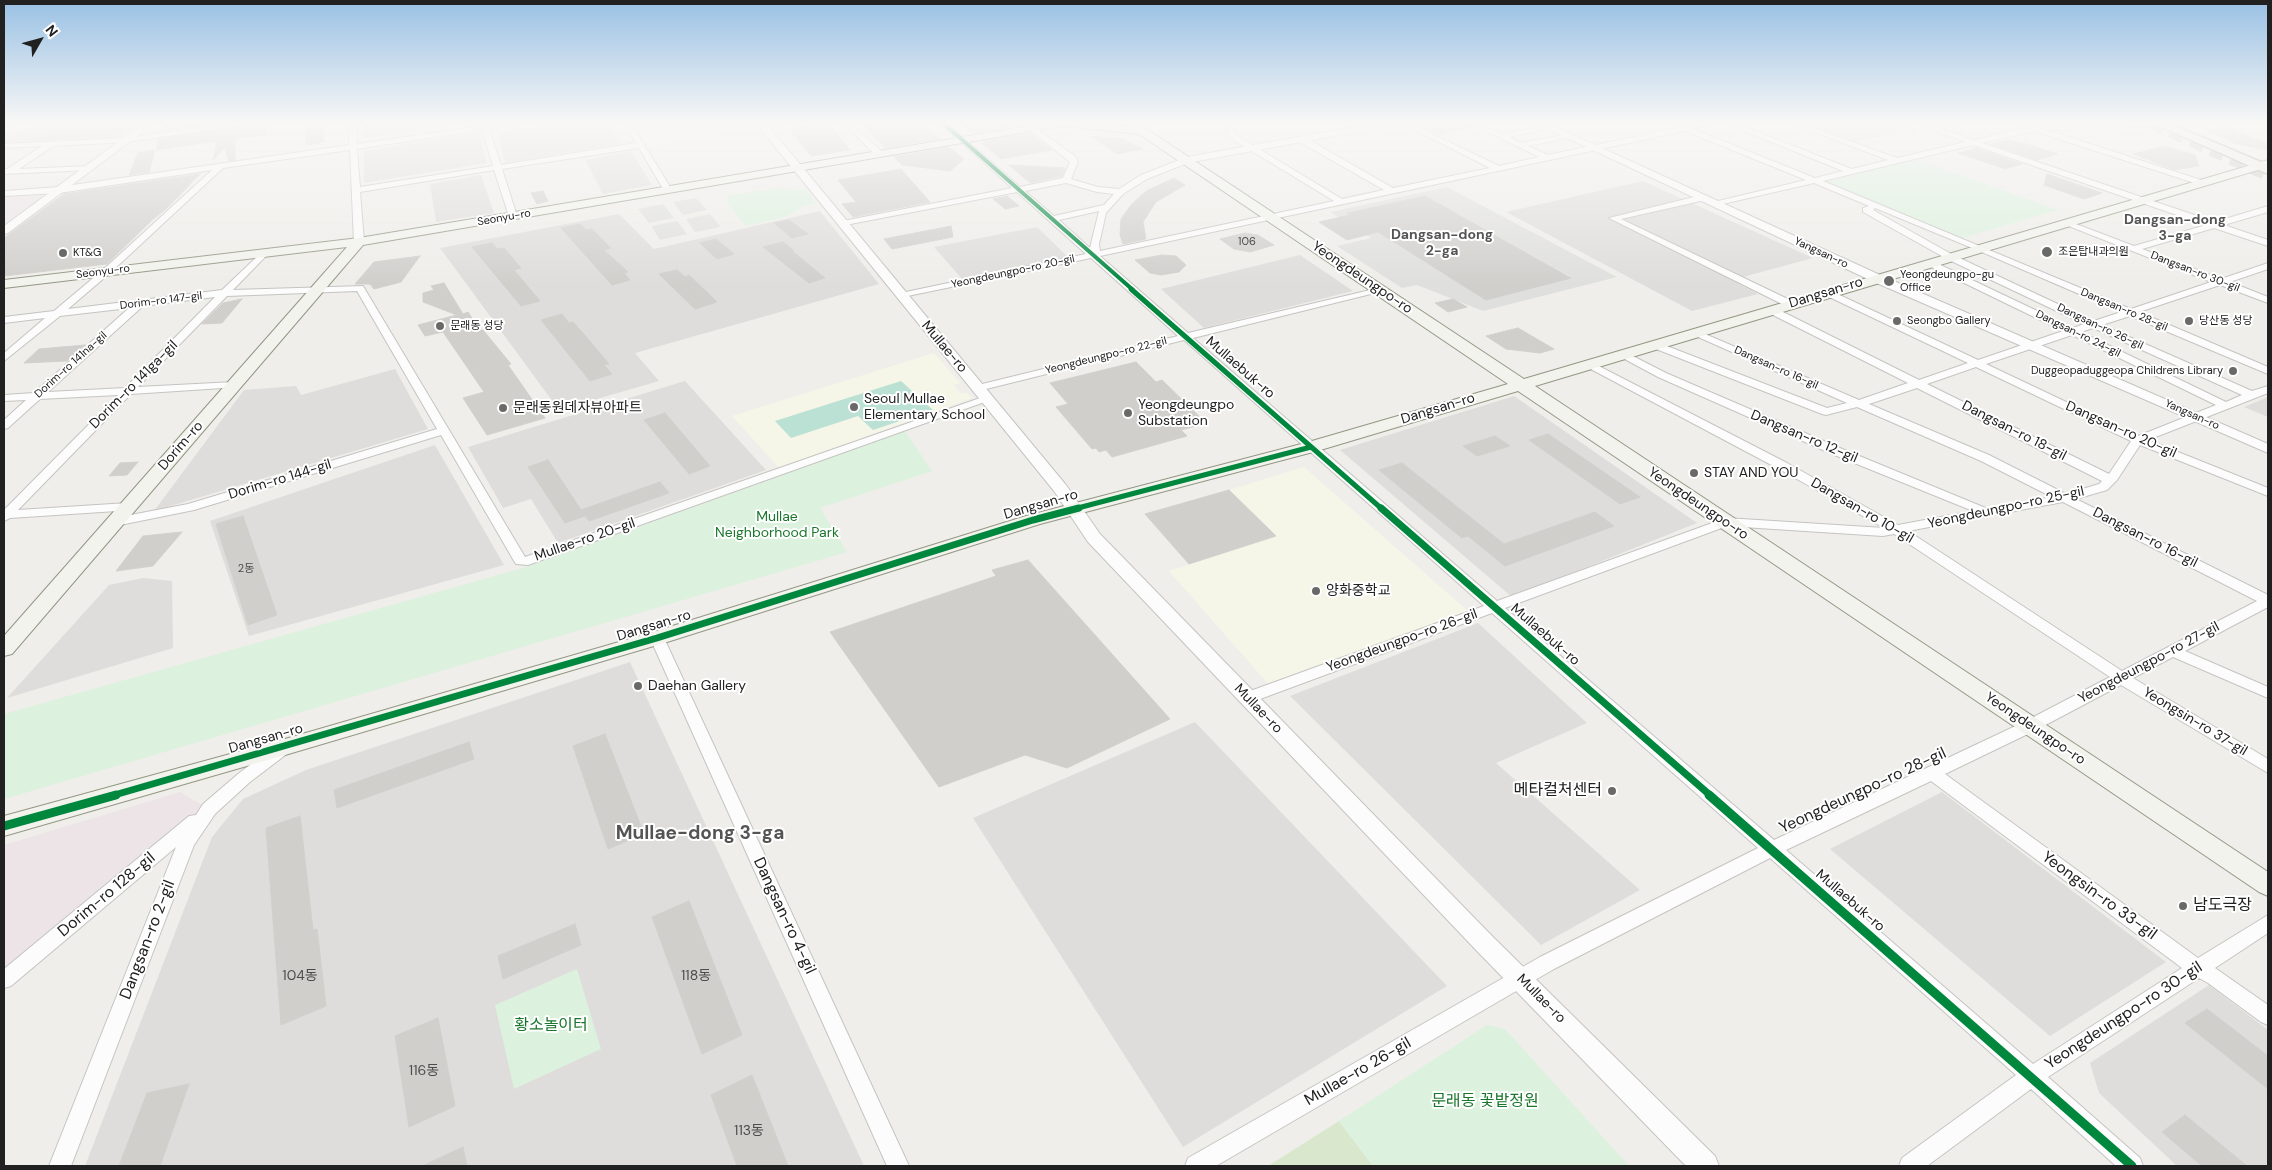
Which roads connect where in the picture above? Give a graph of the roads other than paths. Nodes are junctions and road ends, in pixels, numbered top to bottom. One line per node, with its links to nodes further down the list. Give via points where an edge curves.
1 (77, 177): 26 (street)
2 (150, 177): 26 (street)
3 (210, 177): 60 (street)
4 (355, 177): 27 (street)
5 (442, 177): 27 (street)
6 (501, 177): 40 (street)
7 (660, 177): 28 (street)
8 (747, 177): 28 (main road, Seonyu-ro)
9 (805, 177): 44 (street, Mullae-ro)
10 (1005, 177): 29 (street, Mullaebuk-ro)
11 (1068, 177): 23 (street)
12 (1145, 177): 30 (street)
13 (1212, 177): 41 (main road, Yeongdeungpo-ro)
14 (1300, 177): 35 (street)
15 (1367, 177): 31 (street)
16 (1464, 177): 31 (street, Yeongdeungpo-ro 20-gil)
17 (1657, 177): 33 (street, Yangsan-ro)
18 (1804, 177): 24 (street, Dangsan-ro 28-gil)
19 (1833, 177): 24 (street)
20 (2074, 177): 34 (street)
21 (2182, 177): 25 (street)
22 (2226, 177): 25 (main road, Dangsan-ro)
23 (1066, 180): 29 (street); 30 (street)
24 (1815, 181): 36 (street); 37 (street, Dangsan-ro 28-gil)
25 (2202, 183): 34 (main road, Dangsan-ro)
26 (59, 190): 32 (street); 46 (street)
27 (356, 190): 50 (street)
28 (668, 190): 40 (main road, Seonyu-ro)
29 (1020, 190): 42 (street, Mullaebuk-ro); 44 (street)
30 (1120, 192): 38 (street)
31 (1394, 192): 35 (street, Yeongdeungpo-ro 20-gil)
32 (4, 193)
33 (1702, 198): 36 (street, Yangsan-ro); 71 (street, via 1613,218)
34 (2142, 200): 43 (main road, Dangsan-ro); 45 (street)
35 (1343, 203): 41 (street, Yeongdeungpo-ro 20-gil)
36 (1717, 204): 61 (street, Yangsan-ro)
37 (1879, 206): 52 (street, Dangsan-ro 28-gil); 56 (street, via 1866,210)
38 (1107, 208): 42 (street); 55 (street, via 1100,221)
39 (2268, 208): 45 (street)
40 (513, 216): 48 (main road, Seonyu-ro)
41 (1273, 218): 55 (street, Yeongdeungpo-ro 20-gil); 65 (main road, Yeongdeungpo-ro)
42 (1052, 219): 55 (street, Mullaebuk-ro)
43 (2065, 223): 52 (main road, Dangsan-ro); 53 (street, Dangsan-ro 30-gil)
44 (843, 224): 68 (street, Mullae-ro)
45 (2214, 224): 49 (street); 53 (street)
46 (4, 231)
47 (2268, 233): 49 (street)
48 (402, 235): 50 (main road, Seonyu-ro); 59 (main road, via 369,248)
49 (2253, 238): 51 (street)
50 (359, 242): 54 (main road, Seonyu-ro); 59 (main road, Dorim-ro)
51 (2268, 243)
52 (1980, 248): 56 (main road, Dangsan-ro); 74 (street, Dangsan-ro 28-gil)
53 (2133, 249): 62 (street, Dangsan-ro 30-gil)
54 (264, 253): 60 (main road, Seonyu-ro); 66 (street, Dorim-ro 141ga-gil)
55 (1094, 256): 68 (street, Yeongdeungpo-ro 20-gil); 79 (street, Mullaebuk-ro)
56 (1950, 257): 57 (main road, Dangsan-ro); 76 (street, Dangsan-ro 26-gil)
57 (1930, 263): 61 (main road, Dangsan-ro); 77 (street, Dangsan-ro 24-gil)
58 (2268, 266): 62 (street)
59 (336, 268): 64 (main road, Dorim-ro)
60 (107, 272): 63 (main road, Seonyu-ro); 73 (street)
61 (1876, 278): 67 (main road, Dangsan-ro); 81 (street, Yangsan-ro)
62 (2222, 282): 69 (street, Dangsan-ro 30-gil); 74 (street)
63 (4, 284)
64 (318, 288): 66 (street, Dorim-ro 147-gil); 89 (main road, Dorim-ro); 101 (street, Mullae-ro 20-gil, via 360,288)
65 (1380, 289): 79 (street, Yeongdeungpo-ro 22-gil); 88 (main road, Yeongdeungpo-ro)
66 (225, 293): 70 (street, Dorim-ro 147-gil); 92 (street, Dorim-ro 141ga-gil)
67 (1828, 293): 71 (main road, Dangsan-ro); 84 (street, Dangsan-ro 20-gil)
68 (901, 296): 90 (street, Mullae-ro)
69 (2268, 300)
70 (139, 304): 73 (street, Dorim-ro 147-gil); 94 (street, Dorim-ro 141na-gil)
71 (1790, 304): 72 (main road, Dangsan-ro)
72 (1771, 310): 78 (main road, Dangsan-ro); 87 (street, Dangsan-ro 18-gil)
73 (56, 314): 75 (street, Dorim-ro 147-gil); 83 (street)
74 (2131, 314): 76 (street); 86 (street, Dangsan-ro 28-gil)
75 (4, 320)
76 (2094, 325): 77 (street); 93 (street, Dangsan-ro 26-gil)
77 (2073, 332): 81 (street); 98 (street, Dangsan-ro 24-gil)
78 (1694, 333): 80 (main road, Dangsan-ro); 97 (street, Dangsan-ro 16-gil)
79 (1186, 337): 90 (street, Yeongdeungpo-ro 22-gil); 103 (street, Mullaebuk-ro)
80 (1655, 345): 82 (main road, Dangsan-ro); 97 (street, via 1822,412)
81 (2034, 345): 84 (street); 99 (street, Yangsan-ro)
82 (1623, 354): 85 (main road, Dangsan-ro); 110 (street, Dangsan-ro 12-gil, via 1662,375 1826,447)
83 (4, 358)
84 (1977, 363): 87 (street); 102 (street, Dangsan-ro 20-gil)
85 (1590, 364): 88 (main road, Dangsan-ro); 114 (street, Dangsan-ro 10-gil)
86 (2268, 371)
87 (1918, 383): 97 (street); 105 (street, Dangsan-ro 18-gil)
88 (1521, 384): 103 (main road, Dangsan-ro); 113 (main road, Yeongdeungpo-ro)
89 (234, 385): 92 (street); 108 (main road, Dorim-ro)
90 (978, 388): 96 (street, Mullae-ro)
91 (2268, 389): 93 (street)
92 (128, 391): 94 (street); 111 (street, Dorim-ro 141ga-gil)
93 (2251, 395): 98 (street)
94 (38, 396): 95 (street); 100 (street, Dorim-ro 141na-gil)
95 (4, 398)
96 (987, 398): 101 (street, Mullae-ro 20-gil, via 528,561 521,561); 109 (street, Mullae-ro)
97 (1857, 404): 107 (street, Dangsan-ro 16-gil, via 1985,458)
98 (2226, 406): 99 (street)
99 (2197, 417): 102 (street); 104 (street, Yangsan-ro)
100 (4, 426)
101 (443, 431): 112 (street, Dorim-ro 144-gil, via 190,507)
102 (2138, 440): 105 (street, Yeongdeungpo-ro 25-gil); 106 (street, Dangsan-ro 20-gil)
103 (1311, 447): 109 (main road, Dangsan-ro); 116 (street, Mullaebuk-ro)
104 (2268, 449)
105 (2110, 480): 107 (street, Yeongdeungpo-ro 25-gil, via 2103,487)
106 (2268, 492)
107 (2066, 498): 110 (street, Yeongdeungpo-ro 25-gil); 115 (street, Dangsan-ro 16-gil)
108 (128, 507): 111 (street); 112 (main road, Dorim-ro)
109 (1074, 508): 117 (main road, Dangsan-ro); 122 (street, Mullae-ro, via 1094,538)
110 (1988, 513): 114 (street, Yeongdeungpo-ro 25-gil)
111 (4, 515)
112 (115, 522): 118 (main road, Dorim-ro)
113 (1726, 522): 114 (street, Yeongdeungpo-ro 25-gil, via 1883,532); 116 (street, Yeongdeungpo-ro 26-gil); 123 (main road, Yeongdeungpo-ro)
114 (1897, 530): 120 (street, Dangsan-ro 10-gil)
115 (2268, 601): 119 (street, Yeongdeungpo-ro 27-gil)
116 (1495, 607): 122 (street, Yeongdeungpo-ro 26-gil); 129 (street, Mullaebuk-ro)
117 (658, 638): 124 (main road, Dangsan-ro); 138 (street, Dangsan-ro 4-gil)
118 (4, 649)
119 (2172, 652): 120 (street, Yeongdeungpo-ro 27-gil); 121 (street)
120 (2122, 678): 123 (street, Yeongdeungpo-ro 27-gil); 125 (street, Yeongsin-ro 37-gil)
121 (2268, 693)
122 (1247, 698): 133 (street, Mullae-ro)
123 (2030, 726): 126 (street, Yeongdeungpo-ro 28-gil); 130 (main road, Yeongdeungpo-ro)
124 (285, 747): 127 (street, Dangsan-ro 2-gil); 128 (main road, Dangsan-ro)
125 (2268, 767)
126 (1932, 773): 129 (street, Yeongdeungpo-ro 28-gil); 132 (street, Yeongsin-ro 33-gil)
127 (209, 809): 134 (street, Dorim-ro 128-gil); 137 (street, Dangsan-ro 2-gil, via 186,843)
128 (4, 826)
129 (1772, 849): 133 (street, Yeongdeungpo-ro 28-gil); 136 (street, Mullaebuk-ro)
130 (2268, 886)
131 (2268, 923): 132 (street, Yeongdeungpo-ro 30-gil)
132 (2198, 969): 135 (street, Yeongsin-ro 33-gil, via 2215,977); 136 (street, Yeongdeungpo-ro 30-gil)
133 (1520, 977): 139 (street, Mullae-ro 26-gil); 140 (street, Mullae-ro)
134 (4, 980)
135 (2268, 1016)
136 (2032, 1076): 141 (street, Yeongdeungpo-ro 30-gil); 142 (street, Mullaebuk-ro)
137 (60, 1166)
138 (898, 1166)
139 (1196, 1166)
140 (1705, 1166)
141 (1910, 1166)
142 (2132, 1166)

